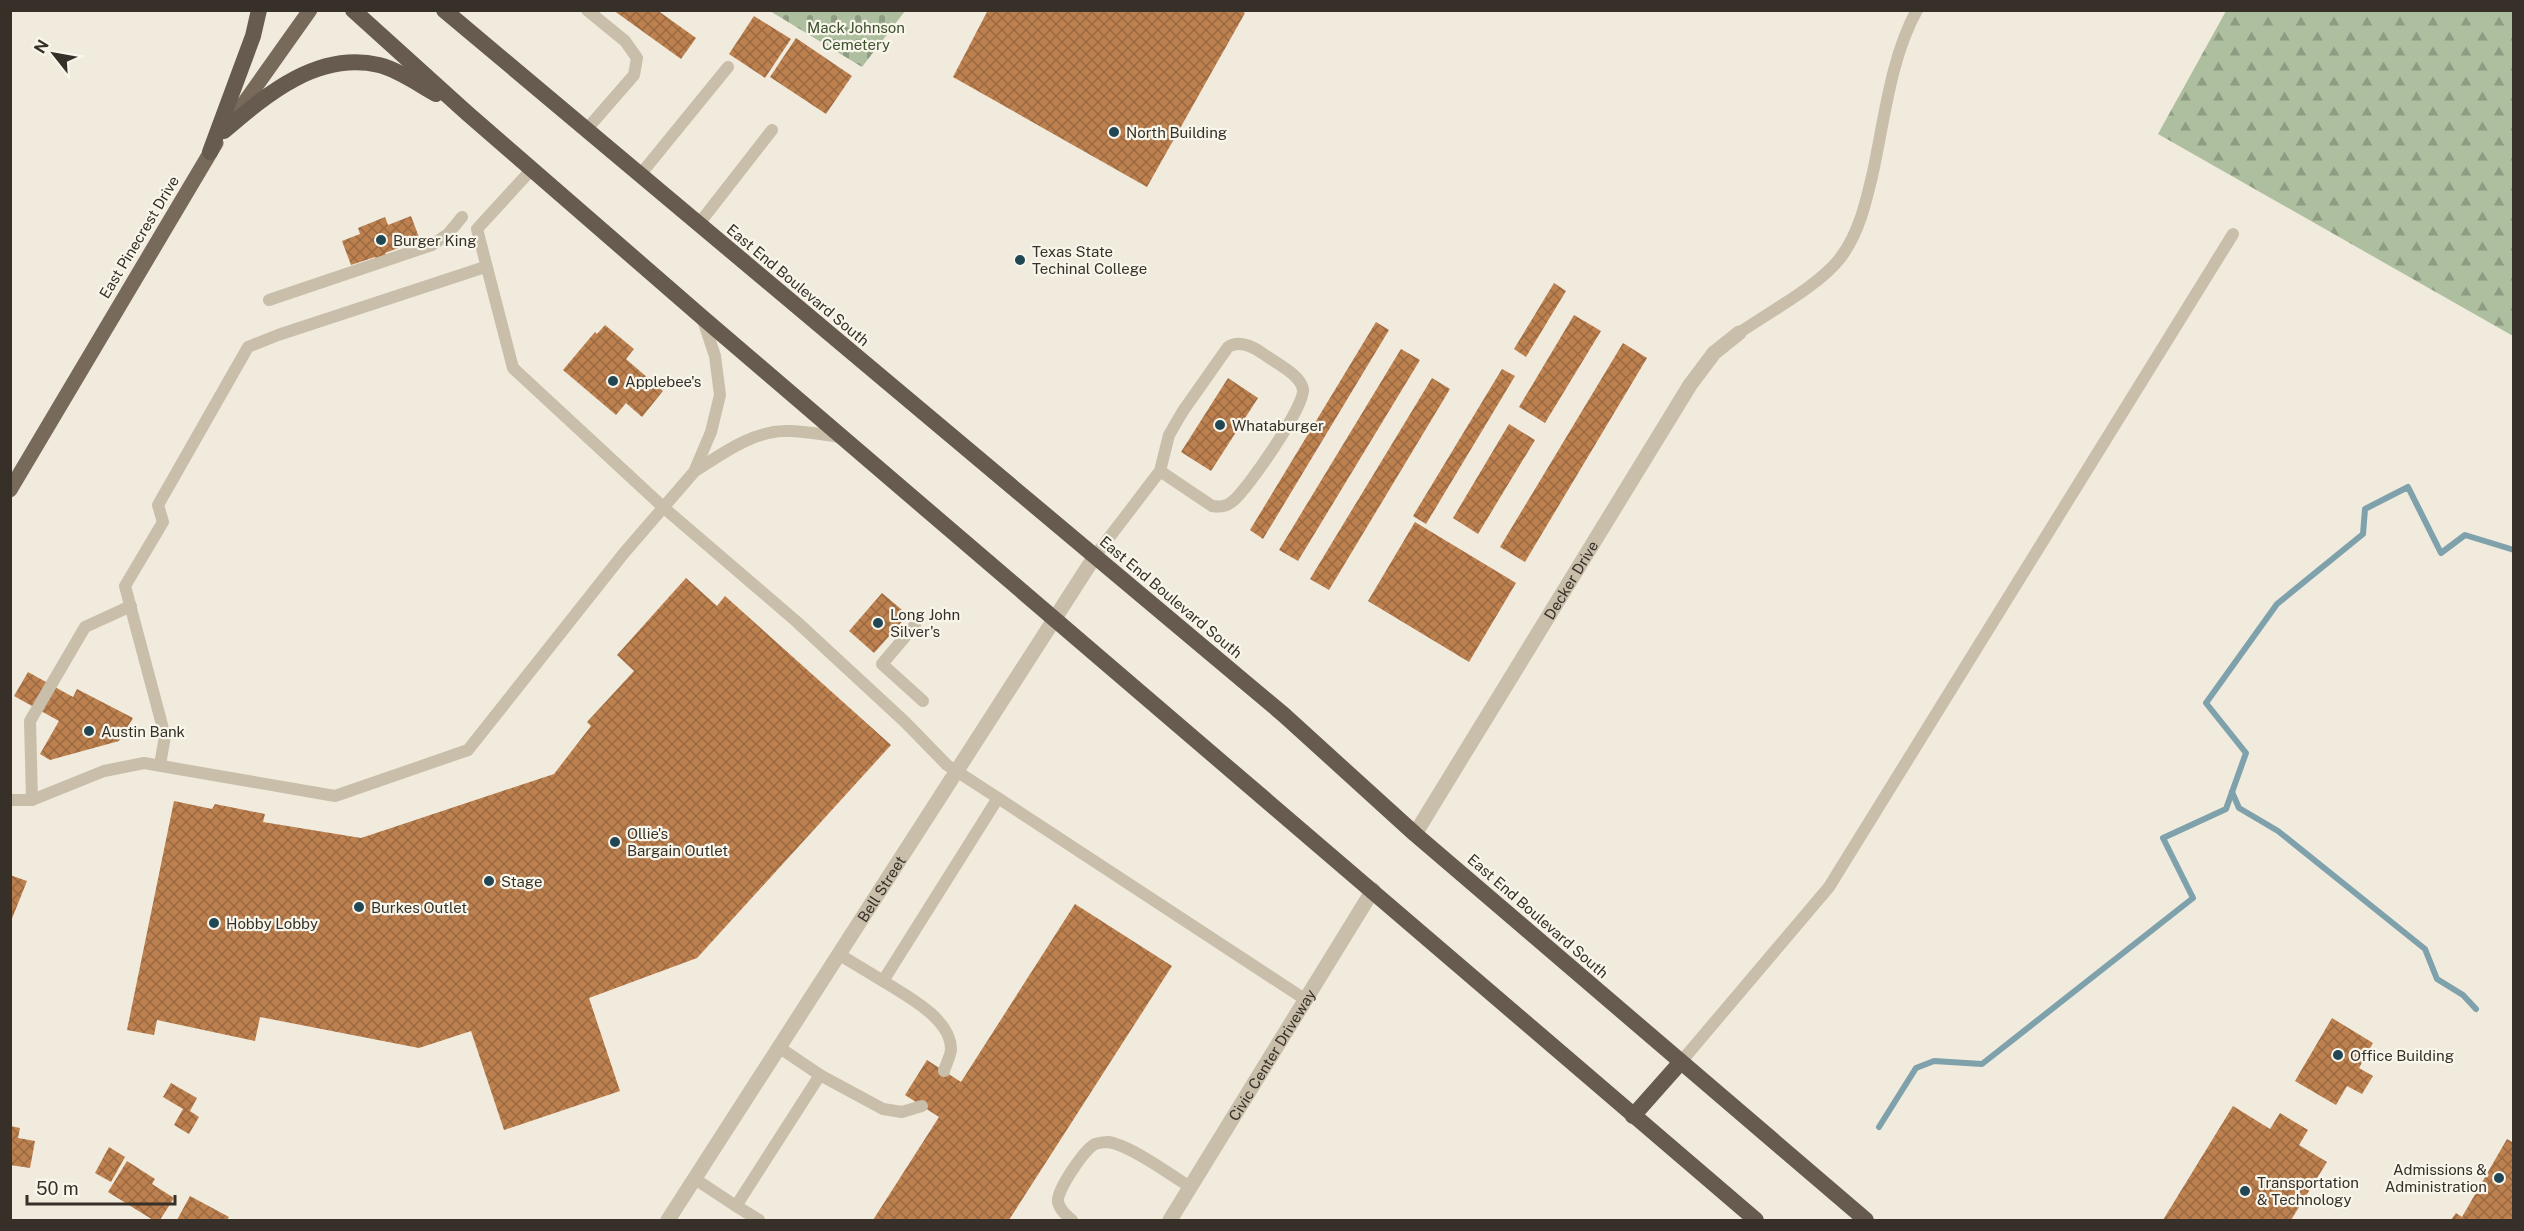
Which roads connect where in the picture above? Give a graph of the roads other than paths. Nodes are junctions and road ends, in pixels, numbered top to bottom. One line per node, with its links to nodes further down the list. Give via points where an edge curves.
1 (259, 10): 12 (highway, via 254,36)
2 (310, 10): 11 (main road, East Pinecrest Drive)
3 (353, 10): 8 (highway)
4 (444, 10): 9 (highway, East End Boulevard South)
5 (587, 10): 9 (lane, via 625,41 637,58 634,75)
6 (1917, 10): 21 (lane, via 1899,52 1866,200 1850,242 1821,277)
7 (728, 67): 14 (lane)
8 (467, 113): 11 (highway, via 391,69 343,63 294,79 258,101); 13 (highway)
9 (586, 129): 14 (highway, East End Boulevard South)
10 (772, 130): 16 (lane)
11 (225, 131): 12 (main road, East Pinecrest Drive)
12 (210, 152): 25 (main road, East Pinecrest Drive)
13 (532, 170): 18 (lane, via 477,229); 20 (highway)
14 (640, 175): 16 (highway, East End Boulevard South)
15 (462, 217): 19 (lane, via 432,245)
16 (698, 225): 27 (highway, East End Boulevard South)
17 (2234, 234): 43 (lane, via 1834,879)
18 (485, 267): 26 (lane, via 513,368); 28 (lane, via 248,347 158,506 163,522 125,586)
19 (269, 300)
20 (703, 318): 22 (highway); 23 (lane, via 716,356 720,395 711,432)
21 (1738, 333): 37 (street, Decker Drive, via 1714,353 1690,385)
22 (841, 437): 23 (lane, via 787,430 769,432); 29 (highway)
23 (694, 471): 26 (lane)
24 (1160, 471): 24 (lane, via 1212,506 1226,505 1245,489 1292,421 1302,398 1297,378 1257,349 1233,344 1223,352 1169,435); 27 (lane)
25 (10, 490)
26 (663, 507): 32 (lane, via 468,750 335,796); 33 (lane, via 796,622)
27 (1095, 556): 29 (street, Bell Street); 37 (highway, East End Boulevard South, via 1284,715)
28 (131, 606): 32 (lane, via 165,736); 36 (lane, via 85,627 30,721)
29 (1054, 620): 33 (street, Bell Street); 38 (highway)
30 (915, 626): 31 (lane, via 882,664)
31 (923, 700)
32 (160, 765): 36 (lane, via 119,767)
33 (956, 771): 34 (lane); 39 (street, Bell Street)
34 (998, 798): 40 (lane); 41 (lane)
35 (10, 800): 36 (lane)
36 (32, 800)
37 (1415, 834): 43 (highway, East End Boulevard South)
38 (1373, 890): 41 (street, Civic Center Driveway); 47 (highway)
39 (840, 955): 40 (lane); 42 (street, Bell Street)
40 (883, 981): 44 (lane, via 915,1000 948,1034 951,1049)
41 (1306, 1000): 49 (street, Civic Center Driveway)
42 (780, 1048): 45 (lane); 48 (street, Bell Street)
43 (1680, 1063): 47 (highway); 56 (highway, East End Boulevard South)
44 (944, 1071)
45 (820, 1075): 46 (lane, via 883,1109 902,1112); 50 (lane)
46 (921, 1106)
47 (1633, 1116): 55 (highway)
48 (695, 1179): 50 (lane); 51 (street, Bell Street)
49 (1190, 1187): 53 (lane, via 1129,1150 1108,1142 1095,1143 1082,1155 1059,1192 1058,1201); 54 (street, Civic Center Driveway)
50 (736, 1206): 52 (lane)
51 (668, 1221)
52 (759, 1221)
53 (1072, 1221)
54 (1170, 1221)
55 (1756, 1221)
56 (1866, 1221)

